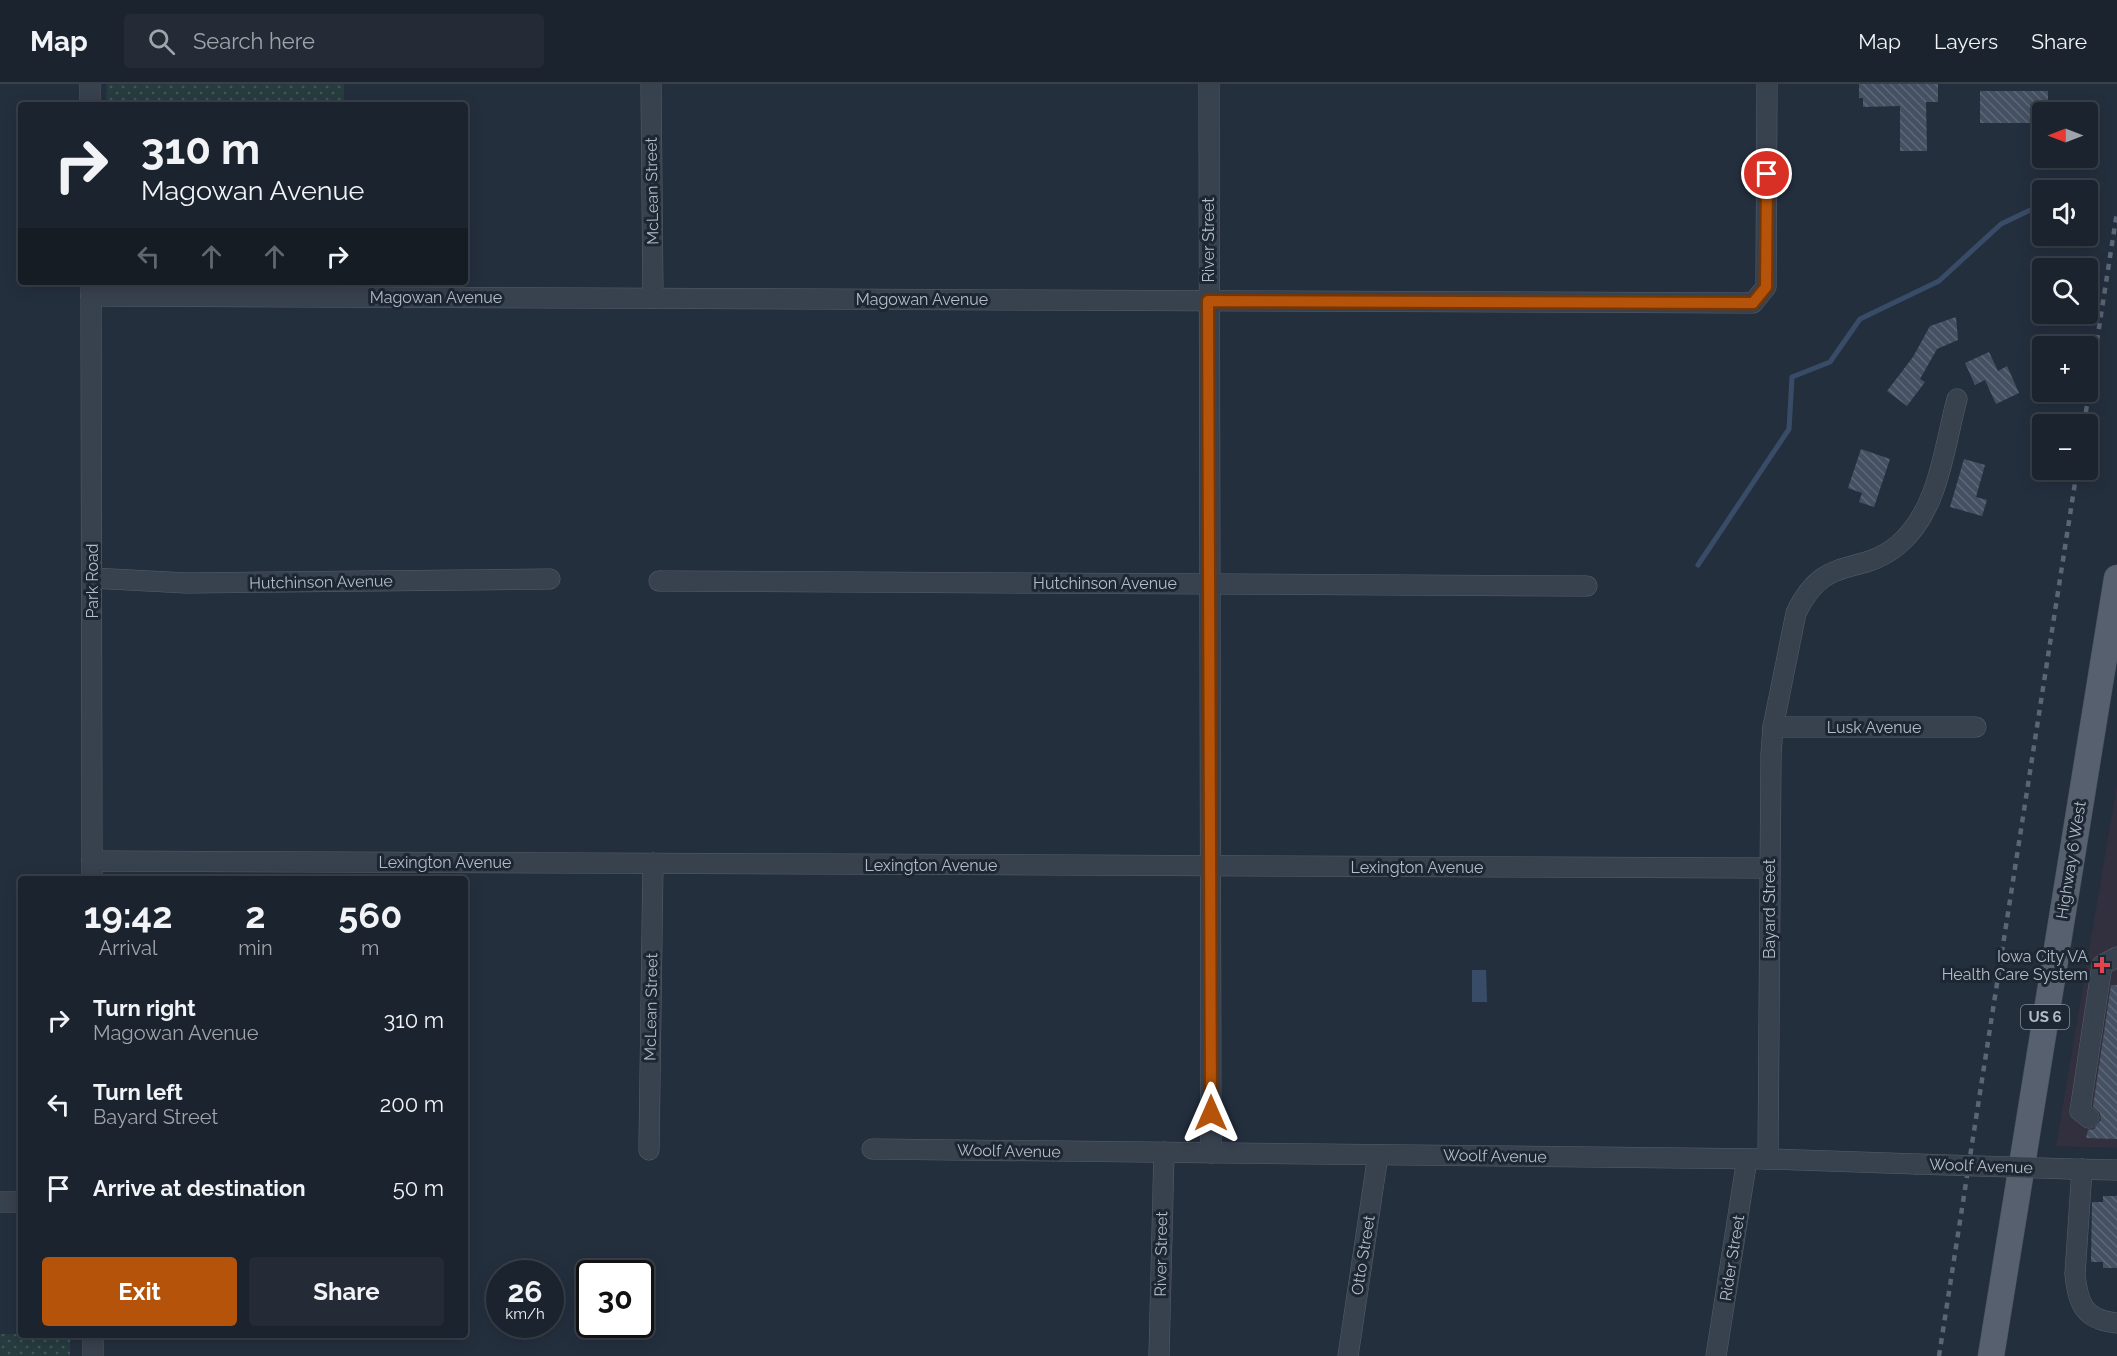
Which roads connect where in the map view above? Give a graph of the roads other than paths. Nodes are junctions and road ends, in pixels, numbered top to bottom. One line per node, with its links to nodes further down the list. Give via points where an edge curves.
1 (90, 84): 5 (street)
2 (651, 84): 7 (street, McLean Street)
3 (1209, 84): 8 (street, River Street)
4 (1767, 84): 8 (street, Magowan Avenue, via 1766,287 1753,303)
5 (90, 102)
6 (91, 289): 7 (street, Magowan Avenue); 10 (street, Park Road)
7 (653, 298): 8 (street, Magowan Avenue)
8 (1208, 301): 14 (street, River Street)
9 (1957, 399): 17 (street, Bayard Street, via 1929,503 1914,529 1880,557 1843,567 1815,584 1796,613)
10 (92, 578): 12 (street, Hutchinson Avenue, via 186,583); 22 (street, Park Road)
11 (2117, 578): 16 (main road, Highway 6 West / US 6)
12 (550, 579)
13 (659, 581): 14 (street, Hutchinson Avenue)
14 (1209, 583): 15 (street, Hutchinson Avenue); 20 (street, River Street)
15 (1587, 586)
16 (2109, 679): 42 (main road, Highway 6 West / US 6)
17 (1773, 727): 18 (street, Lusk Avenue); 21 (street, Bayard Street)
18 (1976, 727)
19 (653, 863): 20 (street, Lexington Avenue); 22 (street, Lexington Avenue); 26 (street, McLean Street)
20 (1210, 866): 21 (street, Lexington Avenue); 28 (street, River Street)
21 (1769, 868): 31 (street, Bayard Street)
22 (92, 870)
23 (2117, 957): 24 (street, via 2102,965 2080,1111)
24 (2089, 1118)
25 (872, 1149): 27 (street, Woolf Avenue)
26 (649, 1150)
27 (1164, 1152): 28 (street, Woolf Avenue); 39 (street, River Street)
28 (1211, 1153): 29 (street, Woolf Avenue)
29 (1378, 1155): 30 (street, Woolf Avenue); 40 (street, Otto Street)
30 (1747, 1159): 31 (street, Woolf Avenue); 41 (street, Rider Street)
31 (1768, 1159): 32 (street, Woolf Avenue, bridge)
32 (2077, 1169): 33 (street, Woolf Avenue); 36 (street, via 2077,1291 2081,1305 2090,1314 2102,1322)
33 (2117, 1170)
34 (0, 1202): 35 (street)
35 (18, 1202)
36 (2117, 1323)
37 (93, 1338): 38 (street)
38 (93, 1356)
39 (1159, 1356)
40 (1348, 1356)
41 (1716, 1356)
42 (1991, 1356)

